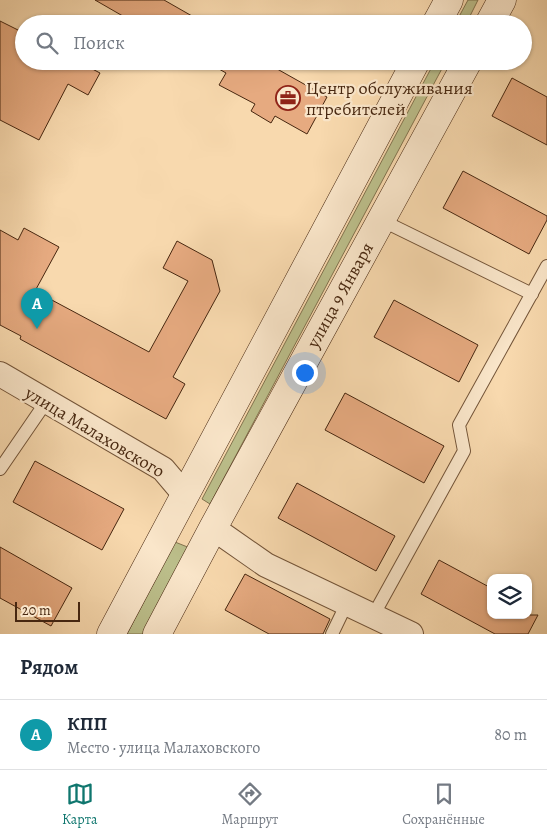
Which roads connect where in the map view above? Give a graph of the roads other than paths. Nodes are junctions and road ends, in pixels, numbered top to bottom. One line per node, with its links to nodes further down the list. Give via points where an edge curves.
1 (449, 0): 3 (main road)
2 (502, 0): 4 (main road)
3 (441, 15)
4 (494, 15)
5 (411, 70): 13 (main road)
6 (463, 70): 7 (main road, улица 9 Января)
7 (382, 220): 9 (lane); 14 (main road, улица 9 Января)
8 (547, 266): 9 (lane)
9 (532, 294): 16 (lane, via 459,425 464,451)
10 (0, 374): 11 (street, улица Малаховского)
11 (46, 402): 12 (lane); 13 (street, улица Малаховского, via 163,469)
12 (0, 469)
13 (185, 494): 17 (main road)
14 (213, 528): 15 (street, via 266,565); 18 (main road, улица 9 Января)
15 (347, 603): 16 (street); 19 (lane)
16 (373, 616): 20 (street)
17 (111, 634)
18 (156, 634)
19 (332, 634)
20 (411, 634)

